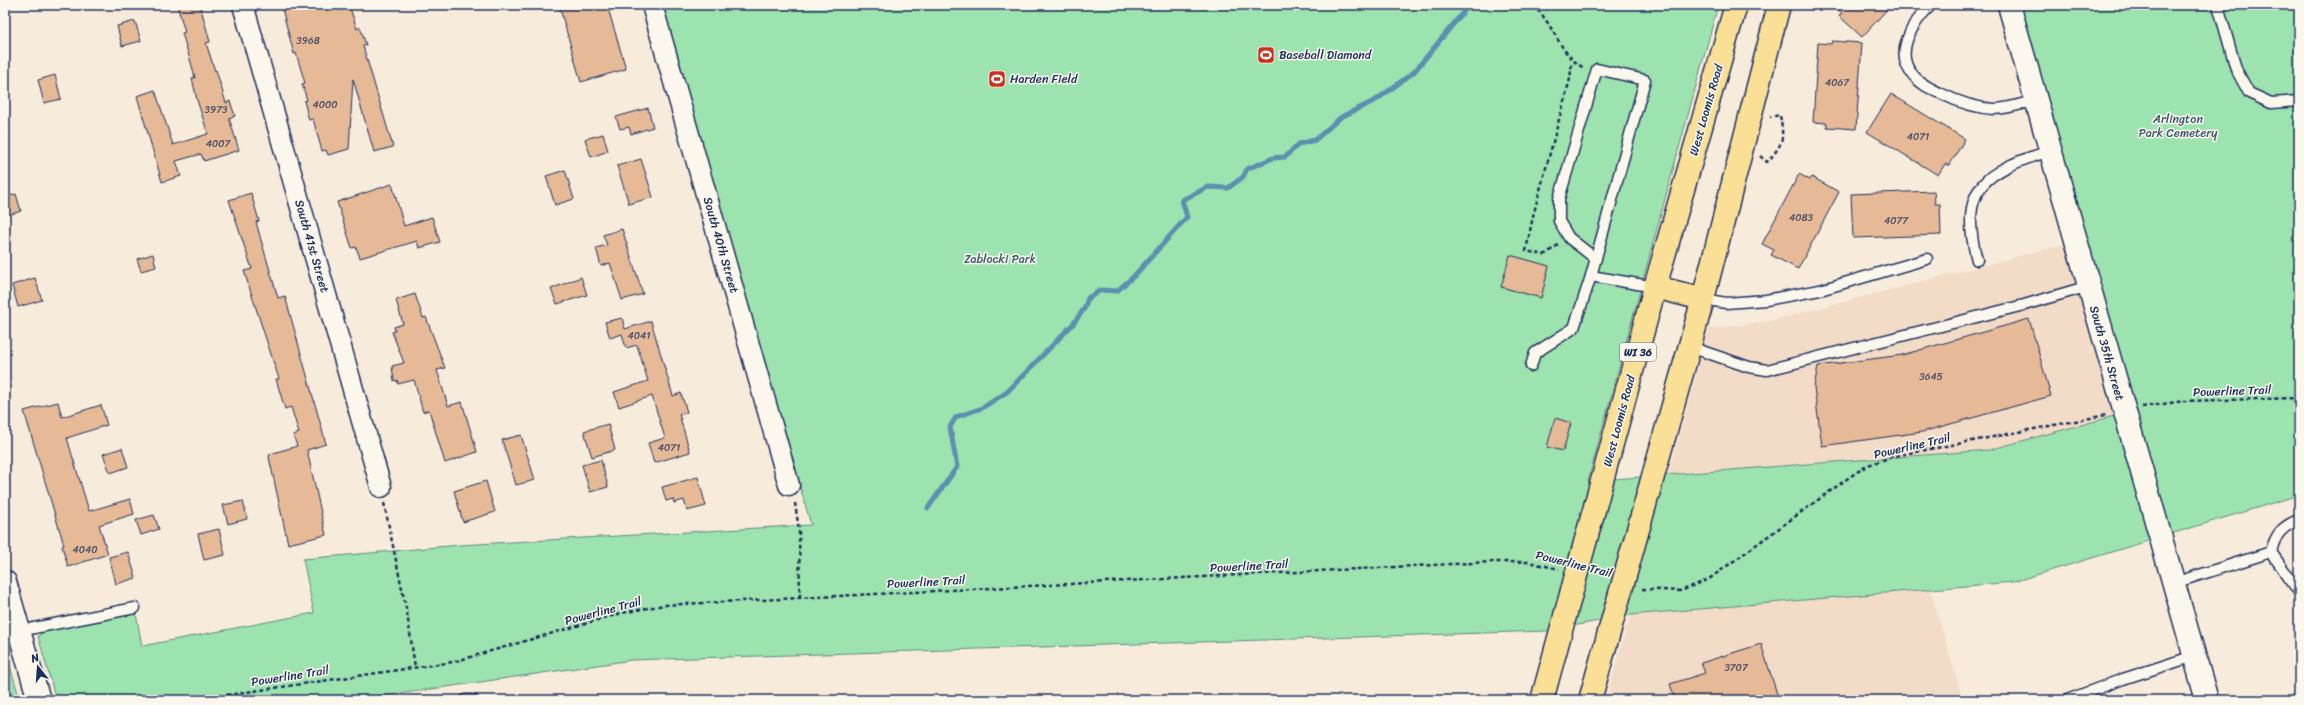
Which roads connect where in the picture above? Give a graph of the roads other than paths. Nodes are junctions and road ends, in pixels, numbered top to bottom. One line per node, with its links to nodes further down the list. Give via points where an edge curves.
1 (243, 5): 21 (street, South 41st Street)
2 (652, 5): 20 (street, South 40th Street)
3 (1736, 5): 16 (main road, West Loomis Road / WI 36)
4 (1779, 5): 17 (main road)
5 (1931, 5): 8 (lane, via 1911,28 1906,40 1904,53 1912,76 1925,86 1953,100 1981,108 2008,108)
6 (2009, 5): 8 (street, South 35th Street)
7 (2218, 5): 9 (lane, via 2236,69 2249,93 2271,103)
8 (2036, 100): 10 (street, South 35th Street)
9 (2299, 101)
10 (2050, 151): 13 (lane, via 2003,168 1977,190 1971,226); 15 (street, South 35th Street)
11 (1927, 259): 17 (lane, via 1820,290 1766,300 1726,303)
12 (1596, 260): 12 (lane, via 1645,80 1597,69 1559,199 1559,221 1569,238); 14 (lane)
13 (1977, 260)
14 (1591, 276): 16 (lane); 19 (lane, via 1574,328 1535,353)
15 (2089, 286): 18 (lane, via 1767,370 1749,368); 25 (street, South 35th Street)
16 (1655, 287): 17 (main road); 33 (main road, West Loomis Road / WI 36)
17 (1703, 299): 18 (main road)
18 (1690, 347): 34 (main road)
19 (1531, 366)
20 (789, 485)
21 (381, 487)
22 (2299, 520): 23 (lane, via 2281,529 2274,539)
23 (2271, 552): 25 (lane); 26 (lane)
24 (5, 582): 28 (street)
25 (2174, 584): 29 (street, South 35th Street)
26 (2299, 592)
27 (135, 608): 28 (lane)
28 (19, 631): 30 (street)
29 (2194, 656): 35 (lane); 36 (street, South 35th Street)
30 (39, 700)
31 (465, 700): 32 (lane)
32 (472, 700)
33 (1542, 700)
34 (1590, 700)
35 (2067, 700)
36 (2207, 700)

